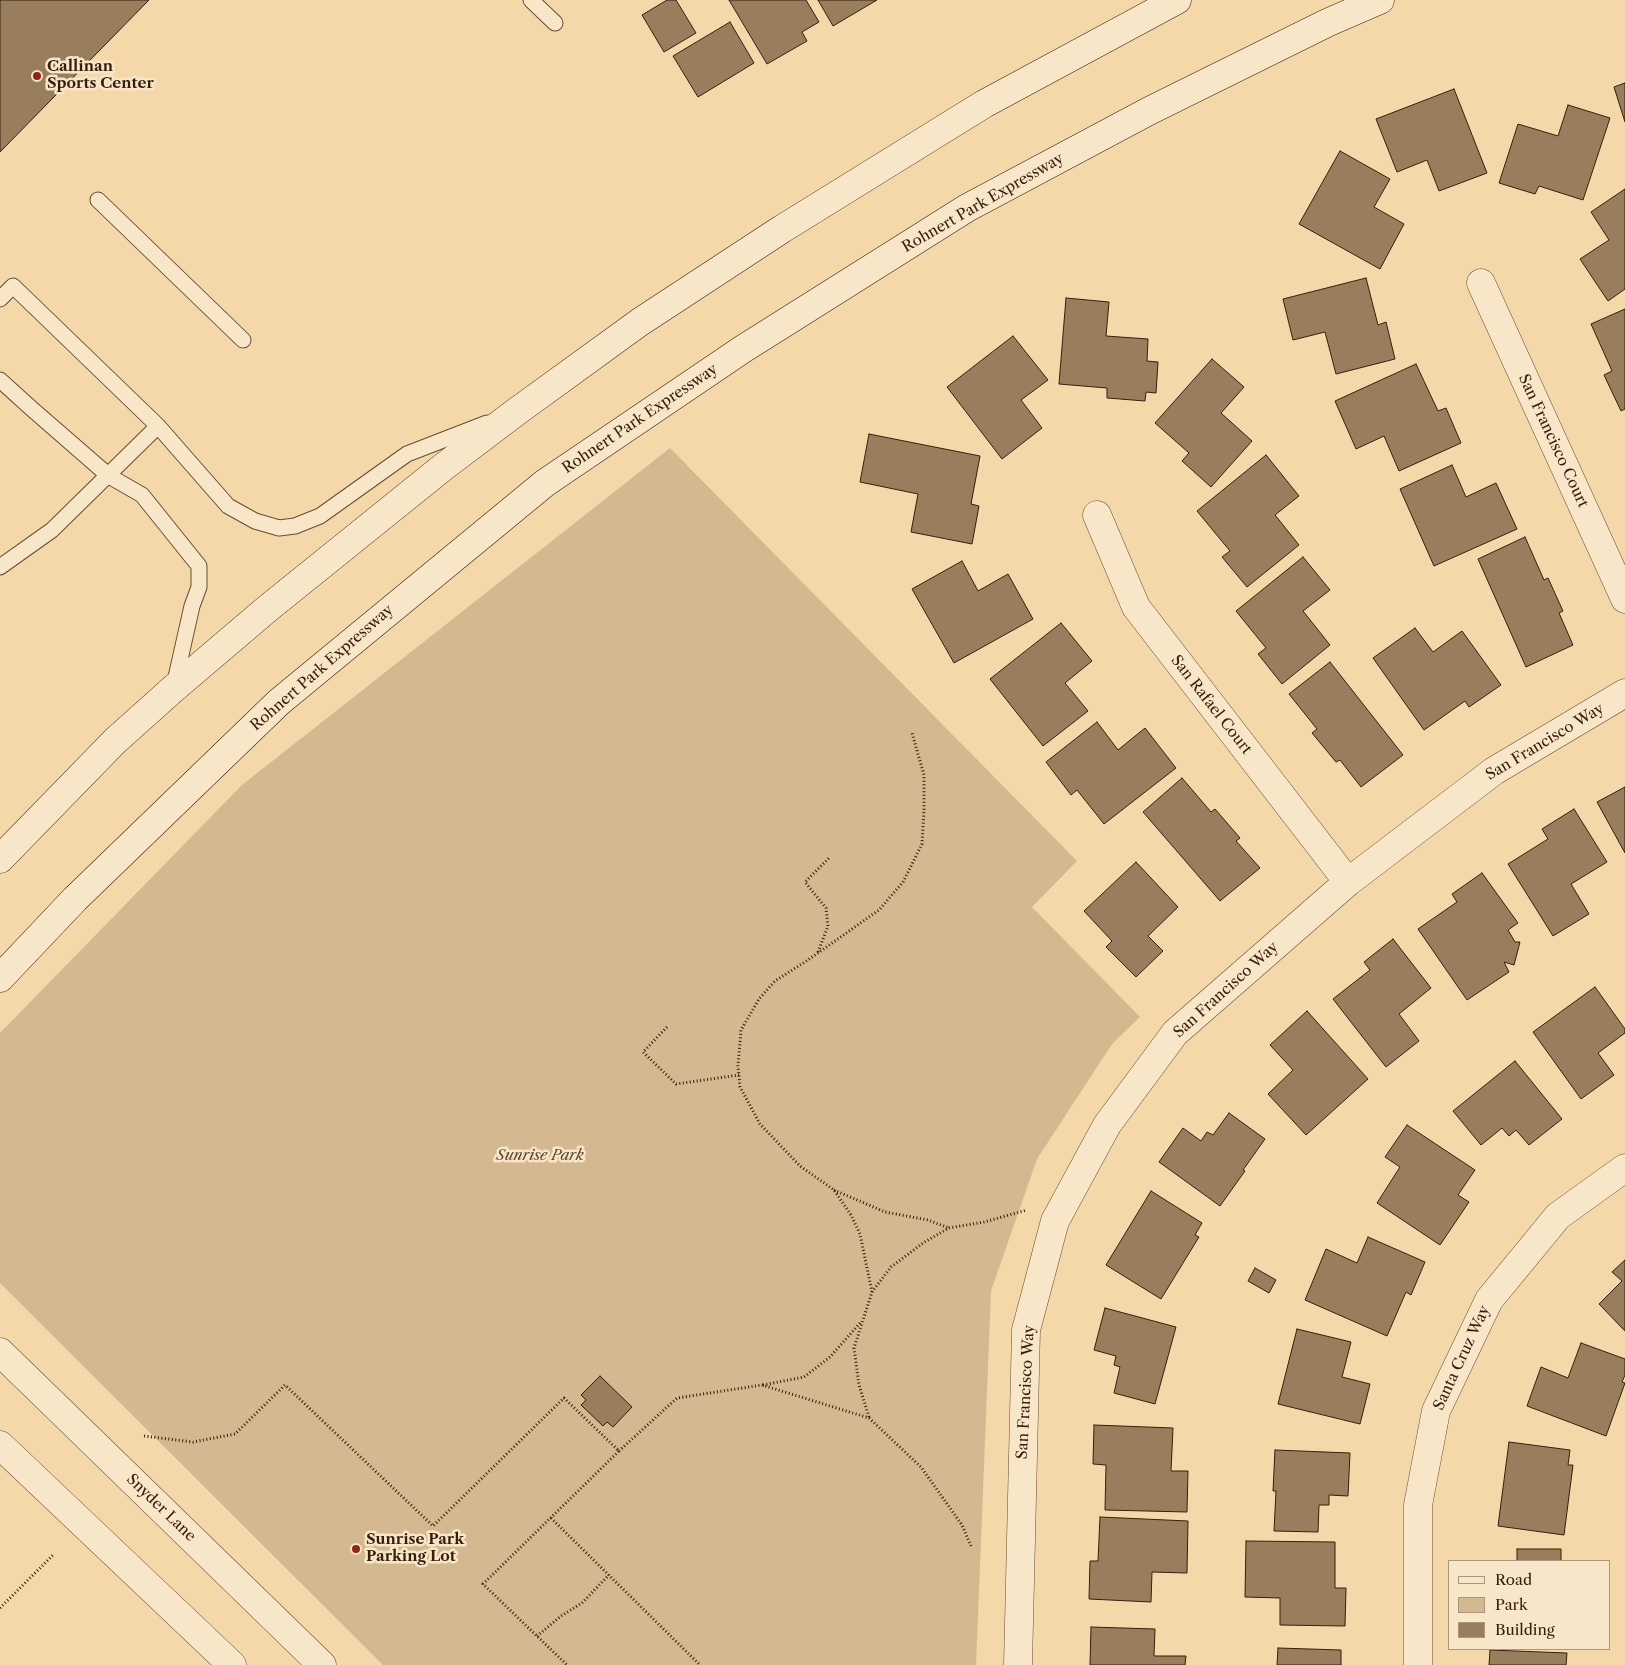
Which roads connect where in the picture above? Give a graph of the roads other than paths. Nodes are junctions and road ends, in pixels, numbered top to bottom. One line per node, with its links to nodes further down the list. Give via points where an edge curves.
1 (531, 0): 4 (lane)
2 (1177, 0): 10 (street, via 984,104 782,229 640,322)
3 (1380, 0): 20 (street, Rohnert Park Expressway, via 1149,110 967,208 743,348 545,483 279,702 75,899)
4 (555, 23)
5 (98, 200): 8 (lane)
6 (1481, 283): 15 (street, San Francisco Court)
7 (0, 299): 11 (lane, via 13,286)
8 (243, 340)
9 (0, 380): 12 (lane)
10 (516, 412): 11 (lane, via 408,454 320,516 295,526 279,528 255,521 228,506); 16 (street, via 267,609)
11 (158, 426): 12 (lane)
12 (109, 476): 14 (lane, via 52,530); 16 (lane, via 142,495 199,566 199,587)
13 (1097, 515): 19 (street, San Rafael Court, via 1136,607)
14 (0, 567)
15 (1625, 599)
16 (173, 690): 18 (street, via 115,742)
17 (1625, 693): 19 (street, San Francisco Way, via 1494,771)
18 (0, 859)
19 (1348, 882): 26 (street, San Francisco Way, via 1175,1033 1106,1125 1055,1221 1026,1330)
20 (0, 978)
21 (1625, 1168): 27 (street, Santa Cruz Way, via 1558,1216 1489,1300 1436,1411 1418,1505)
22 (0, 1352): 25 (street, Snyder Lane)
23 (0, 1445): 24 (street)
24 (232, 1665)
25 (322, 1665)
26 (1018, 1665)
27 (1418, 1665)

